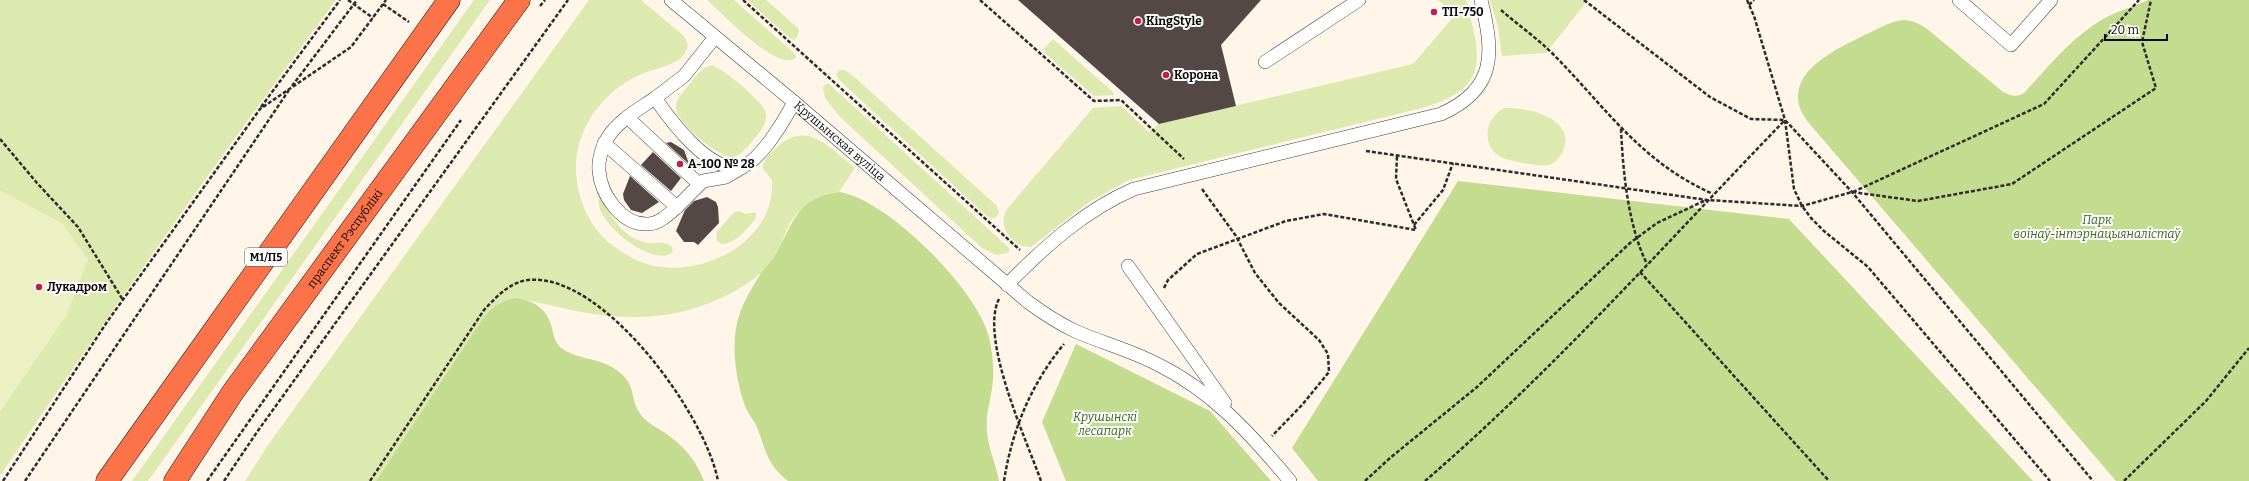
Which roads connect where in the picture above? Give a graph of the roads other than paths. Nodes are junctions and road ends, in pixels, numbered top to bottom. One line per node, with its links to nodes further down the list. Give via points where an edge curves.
1 (449, 0): 20 (highway, М1/П5)
2 (671, 0): 8 (lane, Крушынская вуліца)
3 (1359, 0): 9 (lane)
4 (1481, 0): 18 (lane, via 1490,48 1488,68 1481,84 1456,107 1441,114 1146,185 1117,197 1074,226 1031,260)
5 (1959, 0): 6 (lane, via 2011,45)
6 (2051, 0)
7 (527, 6): 21 (highway, праспект Рэспублікі, via 233,392)
8 (715, 37): 10 (lane, via 684,76); 11 (lane, Крушынская вуліца)
9 (1265, 62)
10 (655, 98): 12 (lane); 14 (lane, via 675,127 692,144 723,166)
11 (794, 102): 14 (lane, via 770,141); 18 (lane, Крушынская вуліца)
12 (627, 117): 13 (lane); 15 (lane)
13 (604, 143): 16 (lane); 16 (lane, via 599,171 604,191 617,210 638,223 649,224 659,221)
14 (745, 166): 15 (lane, via 726,177 709,179)
15 (699, 184): 16 (lane)
16 (677, 207)
17 (1128, 266): 19 (lane)
18 (1007, 285): 19 (lane, Крушынская вуліца, via 1050,318 1075,331 1156,363 1188,381 1212,398)
19 (1240, 424): 22 (lane)
20 (107, 481)
21 (175, 481)
22 (1290, 481)

